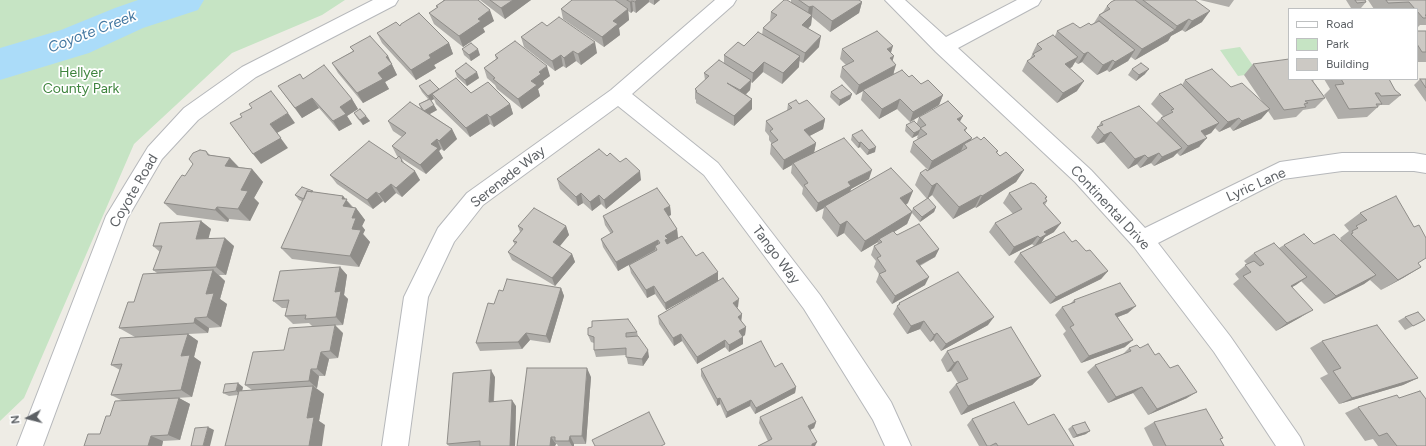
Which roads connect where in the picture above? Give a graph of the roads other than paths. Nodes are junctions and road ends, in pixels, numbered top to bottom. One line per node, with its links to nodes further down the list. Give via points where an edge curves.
1 (388, 0): 9 (street, Coyote Road, via 250,72 191,114 155,153 117,216)
2 (727, 0): 6 (street, Serenade Way)
3 (894, 0): 5 (street, Continental Drive)
4 (1032, 0): 5 (street)
5 (943, 47): 8 (street, Continental Drive, via 1083,176)
6 (618, 95): 10 (street, Serenade Way, via 475,199 446,235 416,298); 11 (street, Tango Way, via 711,169 812,302 882,411)
7 (1426, 164): 8 (street, Lyric Lane, via 1342,162 1280,171)
8 (1142, 240): 12 (street, Continental Drive, via 1222,344)
9 (30, 446)
10 (395, 446)
11 (898, 446)
12 (1291, 446)

